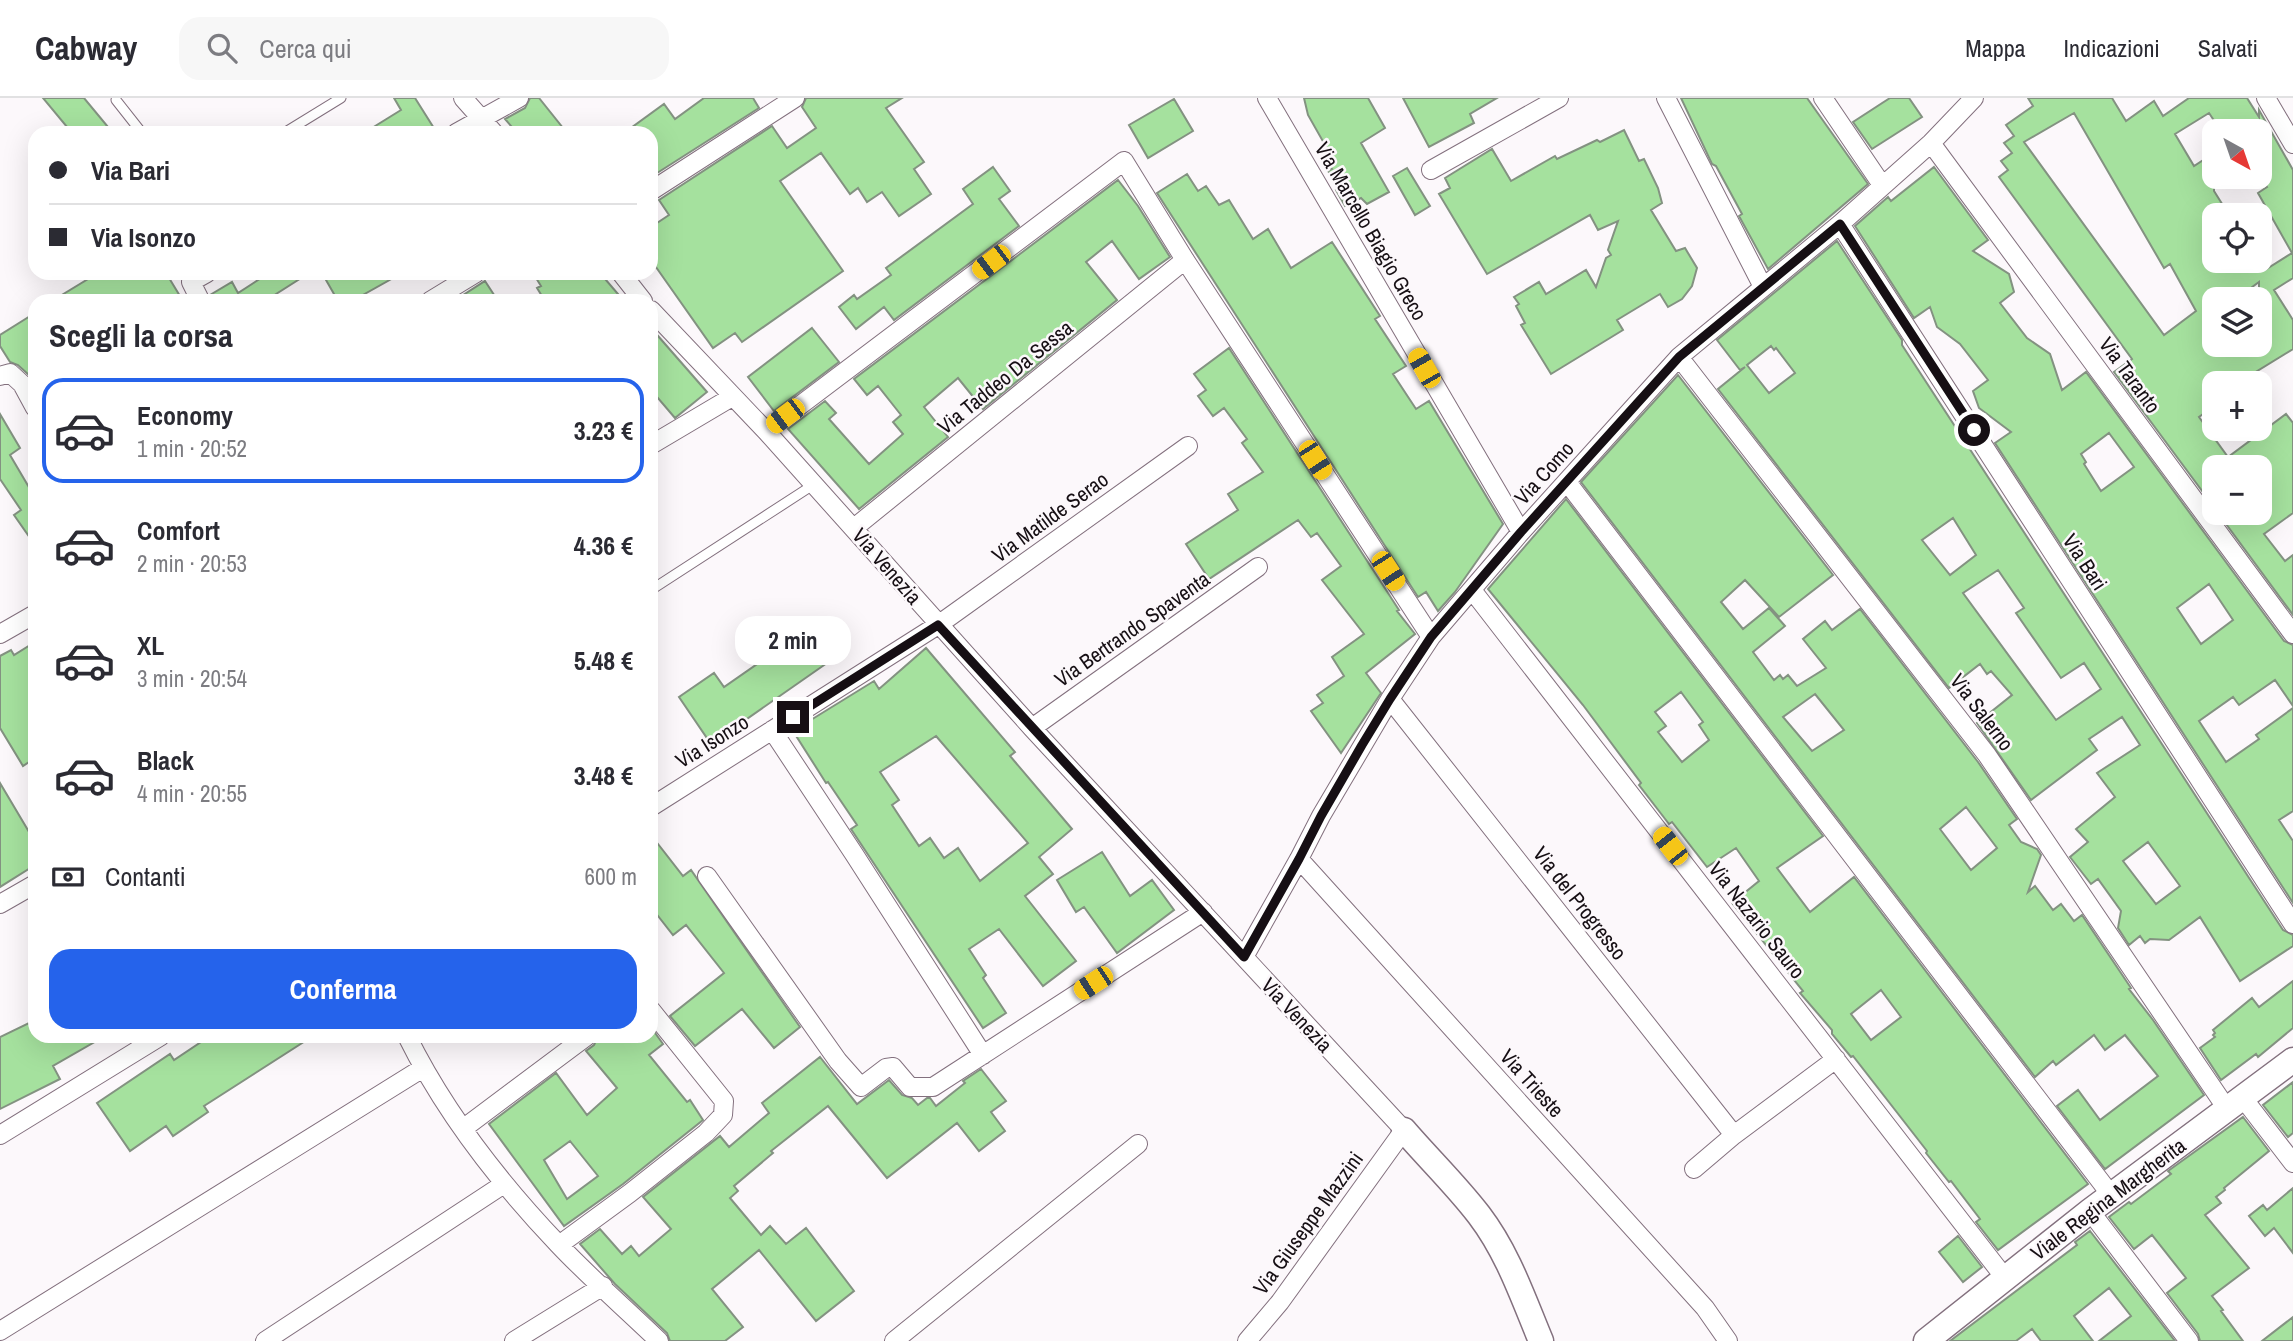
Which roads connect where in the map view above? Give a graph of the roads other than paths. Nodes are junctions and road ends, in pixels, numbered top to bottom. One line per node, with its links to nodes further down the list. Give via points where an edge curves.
1 (341, 98): 14 (lane)
2 (463, 98): 12 (street)
3 (519, 98): 12 (street)
4 (795, 98): 21 (street)
5 (1267, 98): 38 (street, Via Marcello Biagio Greco)
6 (1559, 98): 19 (street)
7 (1667, 98): 25 (street)
8 (1823, 98): 20 (street)
9 (1974, 98): 17 (street, Via Como)
10 (2266, 98): 18 (street)
11 (116, 100): 13 (lane)
12 (481, 119): 15 (street); 16 (street)
13 (136, 126)
14 (295, 126)
15 (468, 126)
16 (488, 126)
17 (1931, 143): 20 (street, Via Como); 45 (street, Via Taranto)
18 (2293, 144)
19 (1432, 170)
20 (1882, 185): 22 (street, Via Como)
21 (658, 186)
22 (1840, 224): 25 (street, Via Como); 56 (street, Via Bari)
23 (1185, 260): 32 (street, via 1124,161); 37 (street, Via Taddeo Da Sessa); 46 (street)
24 (464, 280): 26 (street)
25 (1763, 287): 28 (street, Via Como)
26 (442, 294)
27 (658, 319): 31 (street, Via Venezia)
28 (1679, 357): 35 (street, Via Como); 66 (street, Via Salerno, via 1987,755)
29 (0, 376): 30 (street, via 10,373)
30 (28, 394)
31 (732, 397): 32 (street, Via Venezia); 33 (street)
32 (766, 430): 36 (street, Via Venezia)
33 (658, 441)
34 (1188, 446): 43 (street, Via Matilde Serao)
35 (1567, 482): 38 (street, Via Como); 75 (street)
36 (813, 485): 37 (street, Via Venezia); 40 (lane)
37 (854, 528): 43 (street, Via Venezia)
38 (1521, 532): 41 (street, Via Como)
39 (1258, 567): 48 (street, Via Bertrando Spaventa)
40 (658, 585)
41 (1472, 590): 46 (street, Via Como); 63 (street, Via Nazario Sauro)
42 (28, 618): 44 (street)
43 (938, 625): 48 (street, Via Venezia); 49 (street, Via Isonzo)
44 (0, 634)
45 (2293, 634)
46 (1431, 637): 47 (street, Via Como)
47 (1390, 699): 51 (street, Via Como); 69 (street, Via del Progresso)
48 (1032, 728): 55 (street, Via Venezia)
49 (772, 730): 50 (street, Via Isonzo); 62 (street)
50 (658, 803)
51 (1299, 859): 57 (street, Via Como); 88 (street, Via Trieste, via 1704,1308)
52 (707, 876): 62 (street, via 861,1087 893,1067 910,1087 933,1087)
53 (28, 888): 54 (street)
54 (0, 904)
55 (1203, 912): 57 (street, Via Venezia); 62 (street)
56 (2293, 924)
57 (1244, 957): 68 (street, Via Venezia)
58 (658, 1019): 77 (street, via 724,1101 723,1115 630,1194)
59 (150, 1043): 70 (street)
60 (410, 1043): 65 (street)
61 (578, 1043): 67 (street)
62 (983, 1055)
63 (1836, 1059): 69 (street); 78 (street, Via Nazario Sauro)
64 (2293, 1060): 66 (street, Viale Regina Margherita)
65 (423, 1068): 67 (street); 80 (street)
66 (2235, 1104): 72 (street, Via Salerno); 75 (street, Viale Regina Margherita)
67 (464, 1129): 74 (street)
68 (1404, 1130): 86 (street, Via Giuseppe Mazzini); 87 (street, Via Venezia, via 1496,1240)
69 (1734, 1135): 73 (street)
70 (0, 1136)
71 (1138, 1144): 85 (street)
72 (2293, 1163)
73 (1694, 1169)
74 (504, 1184): 77 (street); 82 (street)
75 (2111, 1195): 76 (street, Viale Regina Margherita)
76 (2090, 1211): 78 (street, Viale Regina Margherita); 89 (street)
77 (559, 1245): 79 (street)
78 (2005, 1278): 81 (street, Viale Regina Margherita)
79 (603, 1286): 83 (street); 84 (street)
80 (0, 1331)
81 (1931, 1339)
82 (265, 1341)
83 (514, 1341)
84 (659, 1341)
85 (894, 1341)
86 (1247, 1341)
87 (1541, 1341)
88 (1728, 1341)
89 (2189, 1341)

